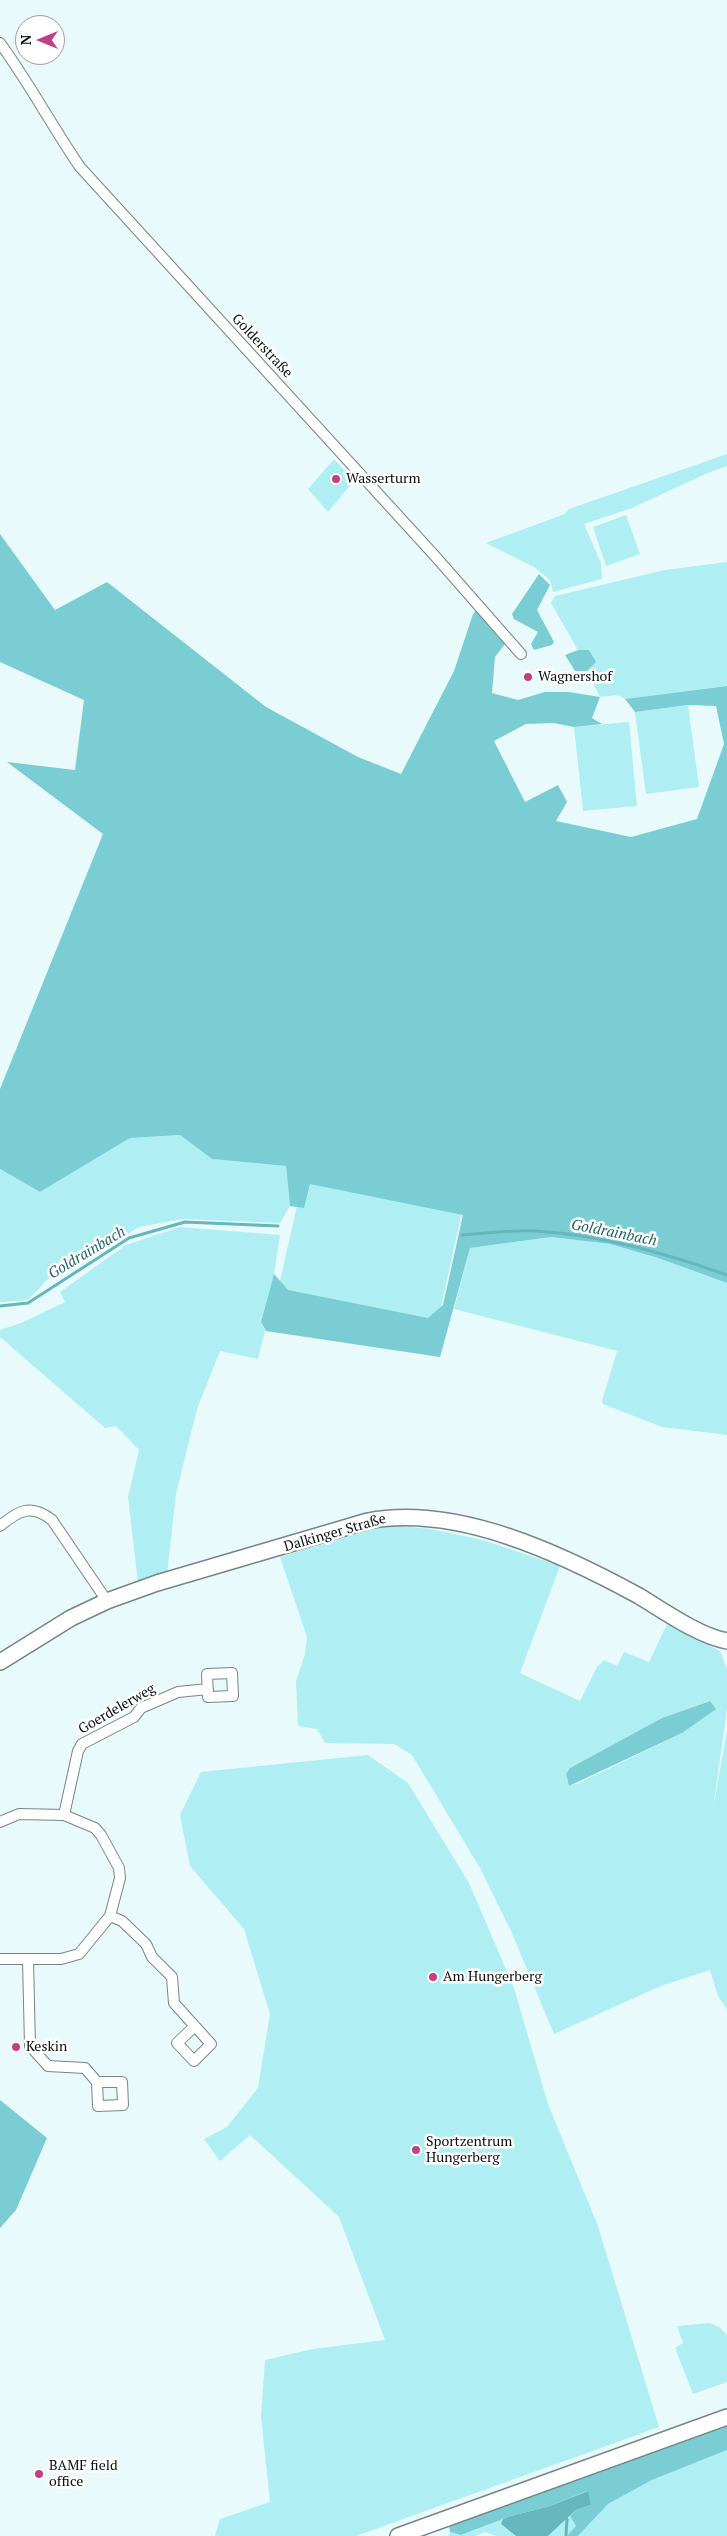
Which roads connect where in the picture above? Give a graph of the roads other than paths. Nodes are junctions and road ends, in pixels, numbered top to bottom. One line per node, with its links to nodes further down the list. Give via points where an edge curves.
1 (0, 43): 2 (street, Golderstraße, via 30,84 54,130 80,167)
2 (521, 654)
3 (0, 1526): 4 (street, via 22,1511 43,1513 52,1520)
4 (107, 1602): 5 (street, Dalkinger Straße, via 157,1583 368,1521 412,1516 478,1528 542,1549 620,1586 699,1630); 6 (street, Dalkinger Straße, via 72,1618)
5 (727, 1641)
6 (0, 1662)
7 (208, 1689): 8 (street, Goerdelerweg, via 178,1692 141,1708 134,1717 82,1744)
8 (64, 1815): 9 (street, via 19,1814); 10 (street, via 95,1828 119,1868 120,1878)
9 (0, 1822)
10 (110, 1916): 12 (street, via 79,1954 61,1959); 13 (street, via 122,1921 146,1944 152,1957 172,1977 174,2002)
11 (0, 1960): 12 (street)
12 (28, 1960): 14 (street, via 30,2046 48,2066 85,2068)
13 (195, 2026)
14 (97, 2082)
15 (727, 2417): 16 (street)
16 (398, 2536)

